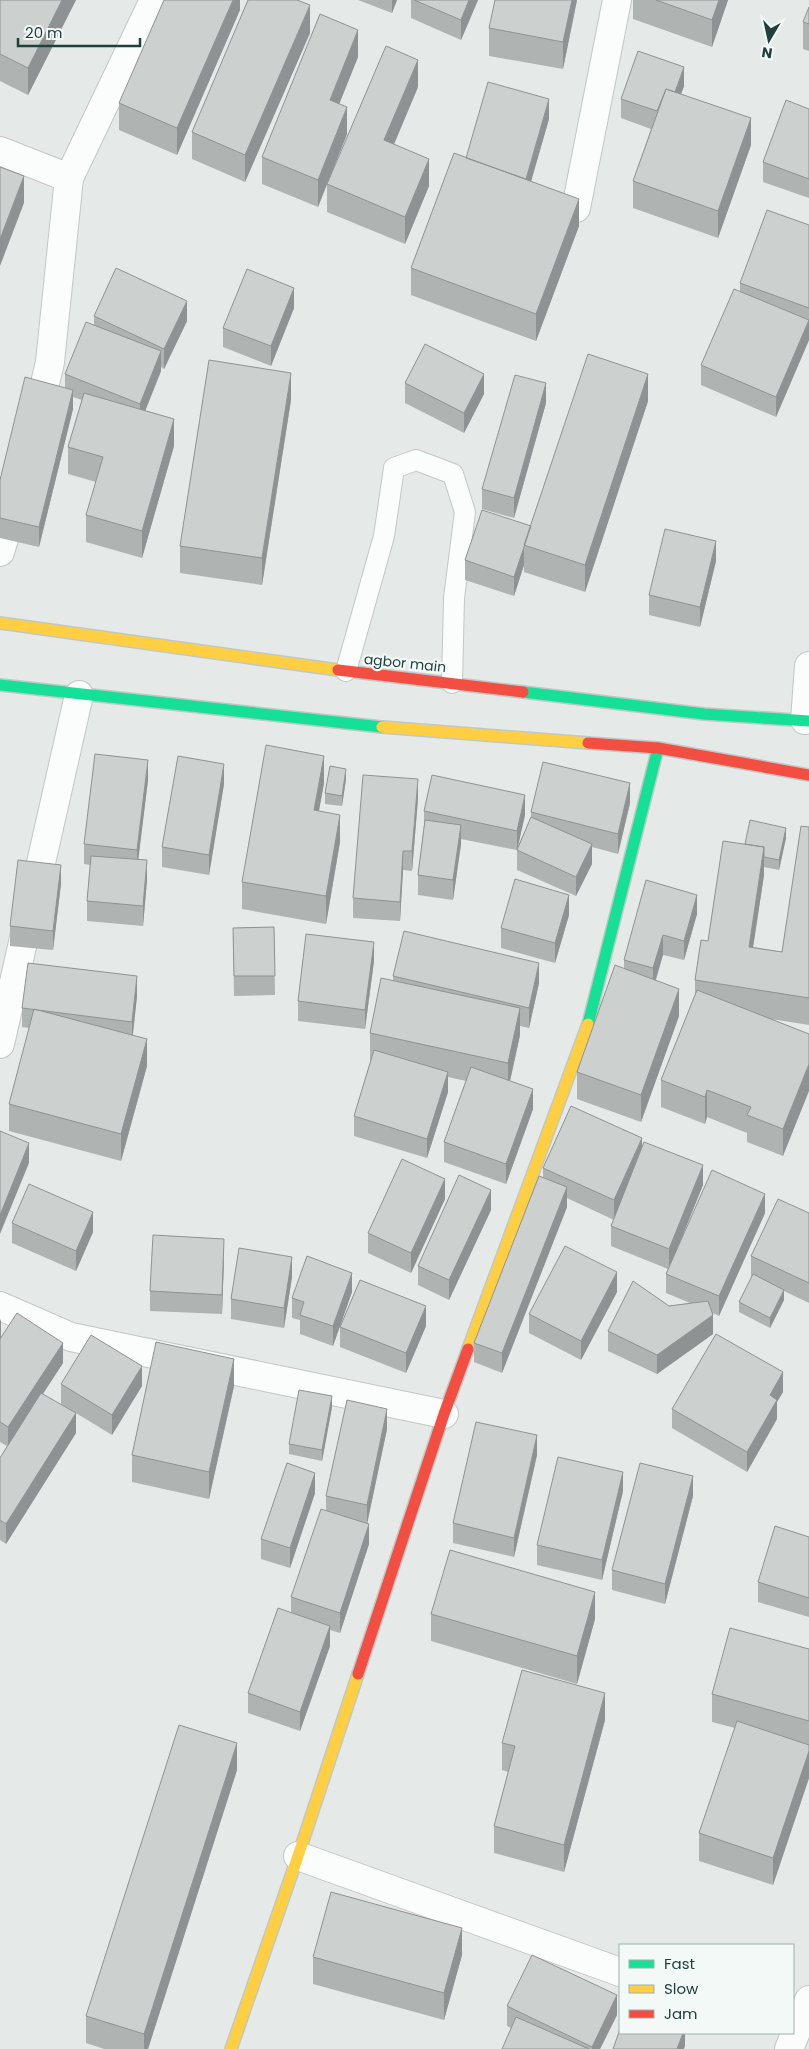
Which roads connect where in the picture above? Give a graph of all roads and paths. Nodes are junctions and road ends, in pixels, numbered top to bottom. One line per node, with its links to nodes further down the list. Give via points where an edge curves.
1 (154, 0): 4 (street)
2 (616, 0): 5 (street)
3 (0, 151): 4 (street)
4 (69, 178): 6 (street, via 50,362)
5 (576, 208)
6 (31, 444)
7 (22, 480): 8 (street)
8 (0, 552)
9 (0, 622): 11 (main road, agbor main)
10 (809, 666): 15 (street)
11 (346, 671): 12 (main road, agbor main); 12 (lane, via 384,536 394,468 416,460 453,474 465,512 454,598)
12 (452, 683): 15 (main road, agbor main, via 704,714)
13 (0, 685): 14 (main road)
14 (79, 695): 16 (main road, via 373,726); 18 (street)
15 (807, 720)
16 (658, 748): 17 (main road); 20 (main road, via 585,1035)
17 (809, 775)
18 (0, 1044)
19 (0, 1306): 20 (street, via 71,1337)
20 (444, 1414): 21 (main road)
21 (298, 1856): 22 (street); 24 (main road)
22 (619, 1972)
23 (803, 2016): 25 (street)
24 (231, 2049)
25 (789, 2049)

